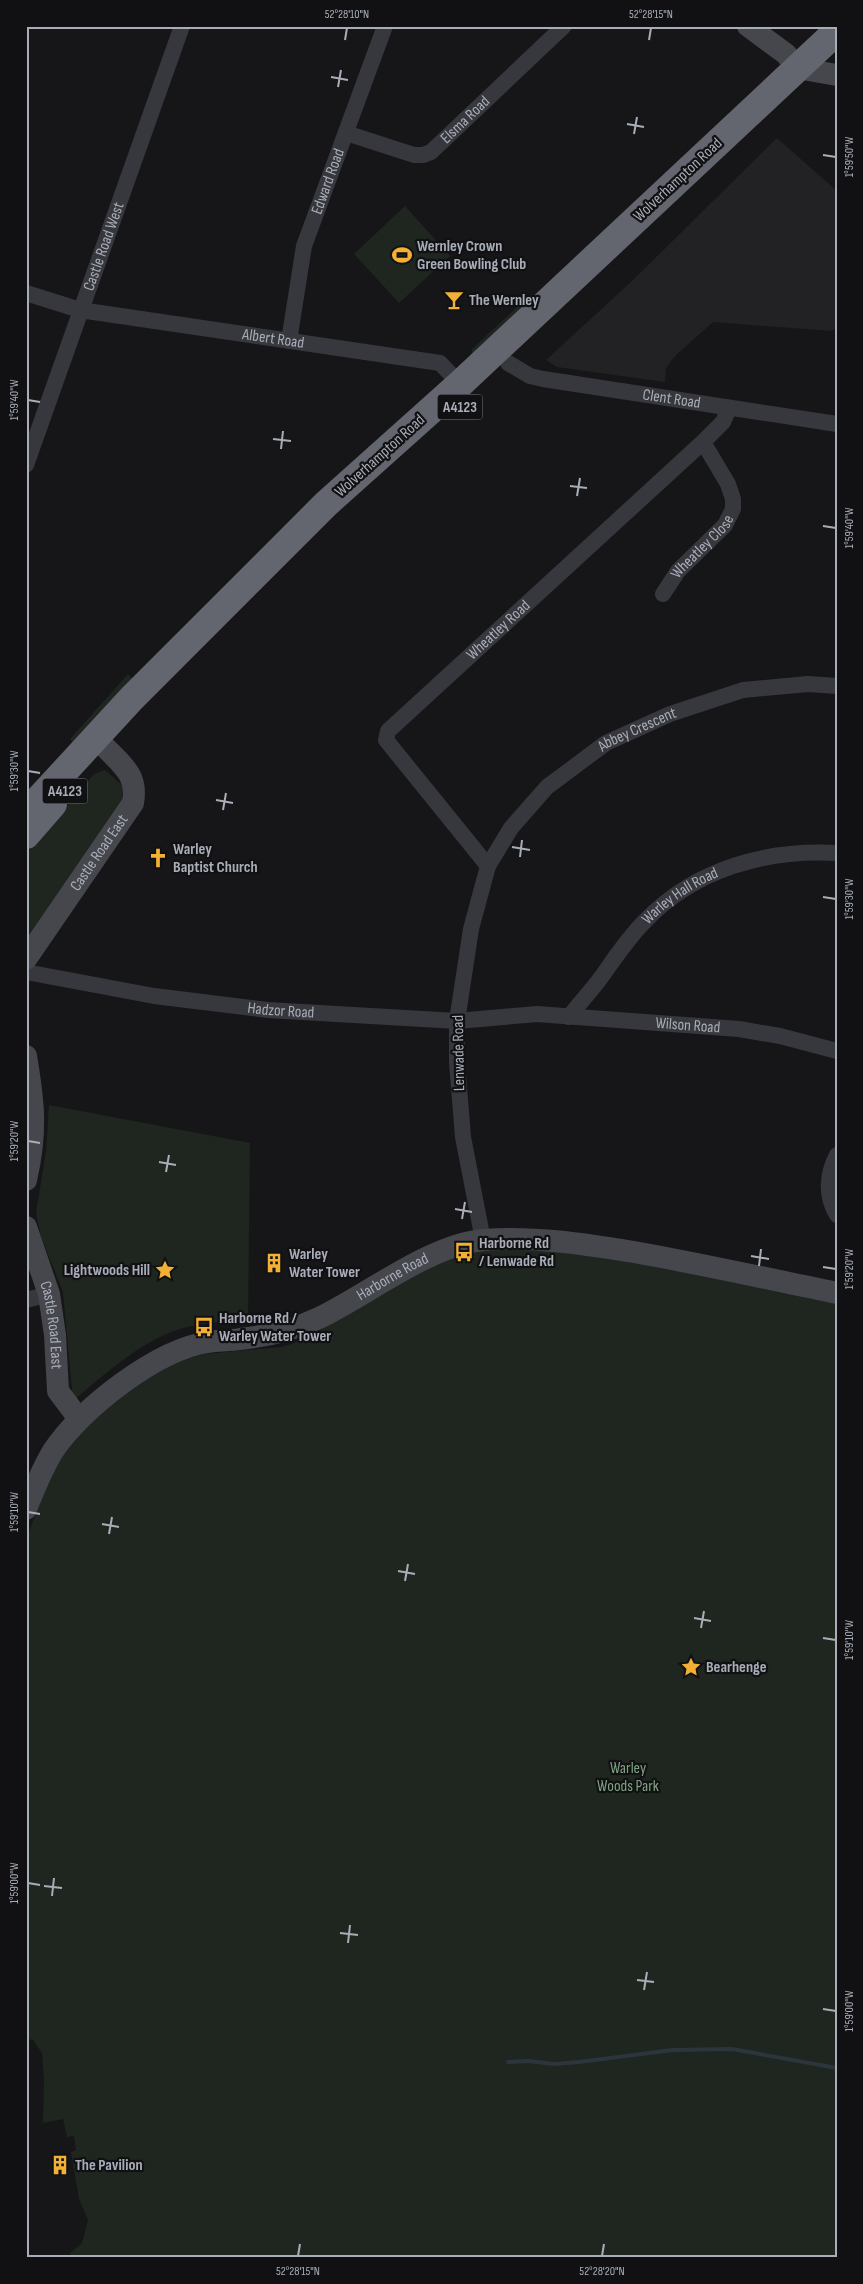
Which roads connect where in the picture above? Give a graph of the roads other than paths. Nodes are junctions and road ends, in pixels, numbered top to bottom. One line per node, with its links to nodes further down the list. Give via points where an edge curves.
1 (182, 26): 9 (street, Castle Road West)
2 (385, 26): 7 (street, Edward Road)
3 (564, 26): 7 (street, Elsma Road, via 431,152 414,155)
4 (748, 26): 6 (street, via 786,54)
5 (837, 31): 6 (highway, Wolverhampton Road / A4123)
6 (825, 63): 11 (highway, Wolverhampton Road / A4123); 12 (highway, Wolverhampton Road / A4123)
7 (346, 133): 10 (street, Edward Road, via 304,246)
8 (26, 293): 9 (street, Albert Road)
9 (80, 310): 10 (street, Albert Road); 16 (street, Castle Road West)
10 (289, 342): 12 (street, Albert Road, via 440,363)
11 (508, 363): 12 (highway); 13 (street, Clent Road, via 530,376 543,379); 19 (highway, Wolverhampton Road / A4123, via 332,523)
12 (460, 384): 19 (highway, Wolverhampton Road / A4123, via 326,504 139,691)
13 (729, 408): 14 (street, Clent Road); 15 (street, Wheatley Road, via 722,422)
14 (837, 424)
15 (703, 442): 17 (street, Wheatley Close, via 728,484 733,509 725,525 678,571); 23 (street, Wheatley Road, via 388,731 386,740)
16 (26, 465)
17 (663, 594)
18 (837, 686): 23 (street, Abbey Crescent, via 808,684 743,690 670,714 606,743 547,787 511,828)
19 (100, 743): 20 (highway, Wolverhampton Road / A4123); 21 (highway, Wolverhampton Road / A4123); 24 (street, Castle Road East, via 133,780 136,788 133,803)
20 (26, 813)
21 (26, 835)
22 (837, 853): 27 (street, Warley Hall Road, via 800,852 767,857 729,866 698,881 646,920)
23 (488, 866): 28 (street, Lenwade Road, via 472,929)
24 (26, 960)
25 (26, 972): 28 (street, Hadzor Road, via 154,996 268,1010)
26 (537, 1014): 27 (street, Wilson Road); 28 (street, Hadzor Road)
27 (569, 1017): 29 (street, Wilson Road, via 739,1029)
28 (457, 1021): 35 (street, Lenwade Road, via 463,1136)
29 (837, 1051)
30 (26, 1056): 32 (street, via 35,1132)
31 (837, 1155): 33 (street, via 828,1187)
32 (26, 1180)
33 (837, 1215)
34 (26, 1227): 37 (street, Castle Road East)
35 (483, 1240): 36 (street, Harborne Road, via 590,1245); 39 (street, Harborne Road, via 459,1244 439,1253 319,1318 283,1332 207,1342 174,1352 114,1390)
36 (837, 1293)
37 (49, 1294): 38 (street); 39 (street, Castle Road East, via 58,1391)
38 (26, 1300)
39 (79, 1419): 40 (street, Harborne Road, via 53,1451)
40 (26, 1509)

